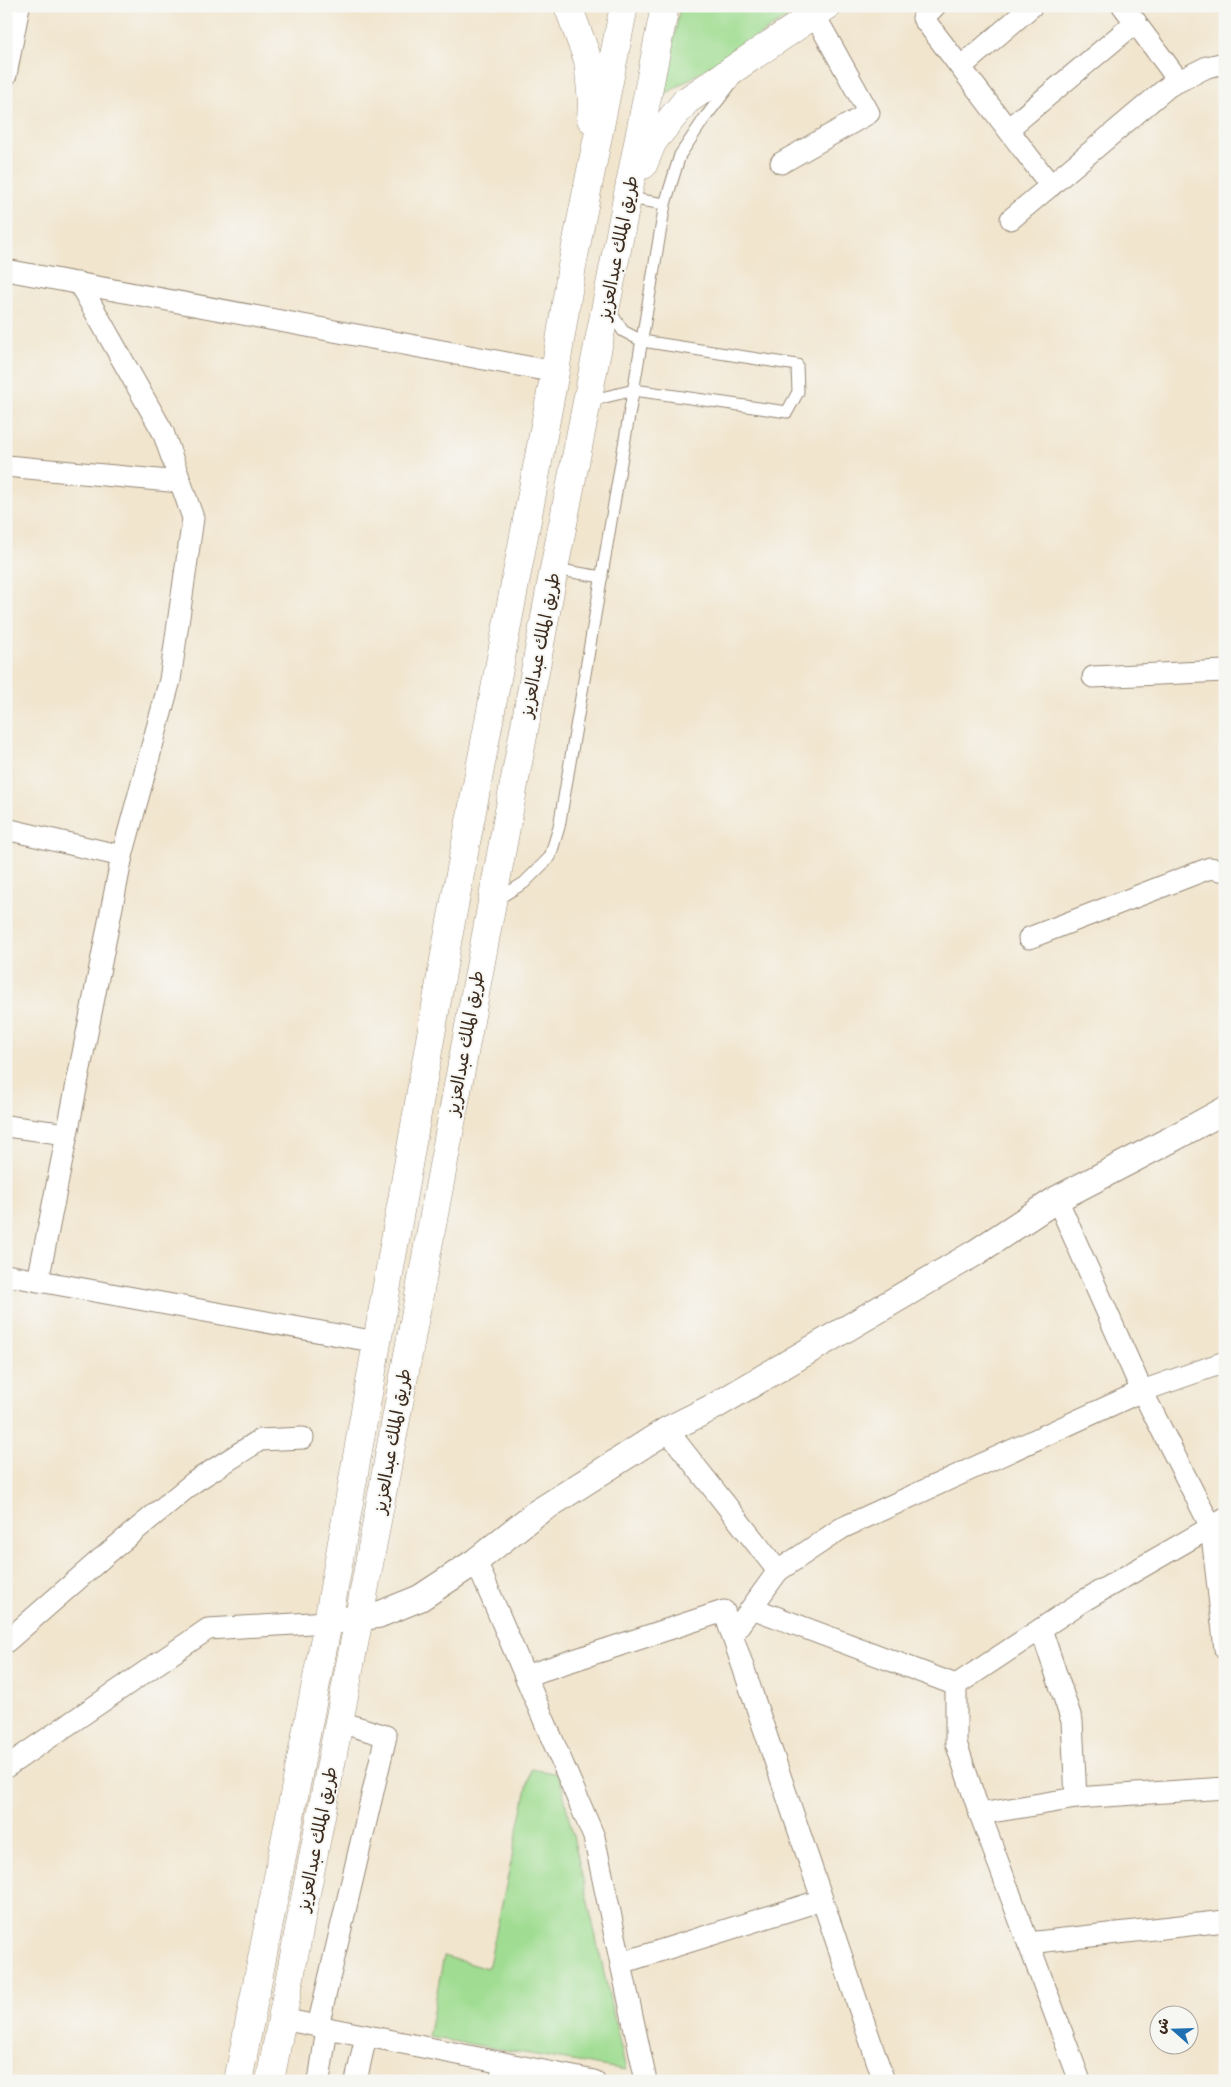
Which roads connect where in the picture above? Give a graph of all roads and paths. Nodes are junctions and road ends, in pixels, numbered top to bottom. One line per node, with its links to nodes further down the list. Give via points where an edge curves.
1 (18, 6): 12 (street)
2 (568, 6): 17 (highway, via 588,60 592,102)
3 (624, 6): 17 (highway, طريق الملك عبدالعزيز)
4 (665, 6): 18 (highway, طريق الملك عبدالعزيز)
5 (935, 6): 11 (street, via 923,18)
6 (1032, 6): 11 (street)
7 (820, 10): 9 (highway); 15 (street, via 869,113)
8 (1129, 14): 13 (street); 14 (street)
9 (755, 54): 18 (highway, via 686,101 653,141); 19 (lane, via 680,155)
10 (1225, 63): 13 (street, via 1207,67)
11 (961, 67): 14 (street)
12 (7, 69)
13 (1179, 81): 16 (street)
14 (1008, 129): 16 (street)
15 (781, 163)
16 (1051, 186): 20 (street)
17 (586, 196): 25 (highway, طريق الملك عبدالعزيز)
18 (628, 198): 19 (lane); 23 (highway, طريق الملك عبدالعزيز)
19 (665, 204): 24 (lane)
20 (1011, 219)
21 (6, 270): 22 (street)
22 (78, 283): 25 (street); 29 (street, via 163,432)
23 (607, 306): 24 (lane, via 624,331); 27 (highway, طريق الملك عبدالعزيز)
24 (642, 341): 26 (lane); 26 (lane, via 797,365 798,392 787,412)
25 (555, 372): 45 (highway, طريق الملك عبدالعزيز, via 446,943)
26 (634, 390): 27 (lane); 31 (lane)
27 (587, 402): 30 (highway, طريق الملك عبدالعزيز)
28 (6, 466): 29 (street)
29 (180, 482): 35 (street, via 193,518 170,680)
30 (554, 569): 31 (lane); 37 (highway, طريق الملك عبدالعزيز)
31 (602, 577): 37 (lane, via 559,827 550,857 524,883)
32 (1225, 671): 33 (street)
33 (1093, 677)
34 (6, 829): 35 (street)
35 (122, 856): 41 (street)
36 (1225, 871): 38 (street, via 1210,868)
37 (491, 903): 54 (highway, طريق الملك عبدالعزيز)
38 (1029, 938)
39 (1225, 1110): 42 (street)
40 (6, 1126): 41 (street)
41 (67, 1134): 44 (street)
42 (1057, 1199): 47 (street); 48 (street, via 975,1252 723,1401)
43 (6, 1275): 44 (street)
44 (38, 1281): 45 (street)
45 (377, 1342): 55 (highway, طريق الملك عبدالعزيز)
46 (1225, 1362): 47 (street)
47 (1142, 1391): 50 (street); 52 (street, via 842,1528)
48 (667, 1430): 51 (street, via 535,1514); 52 (street)
49 (303, 1438): 58 (street, via 260,1440 194,1482)
50 (1218, 1523): 56 (street); 59 (street)
51 (476, 1561): 54 (street, via 420,1598 378,1615); 60 (street)
52 (778, 1571): 53 (street)
53 (752, 1608): 57 (street); 61 (street)
54 (359, 1618): 55 (street); 62 (highway, طريق الملك عبدالعزيز)
55 (328, 1622): 63 (street, via 208,1629); 75 (highway, طريق الملك عبدالعزيز)
56 (1041, 1628): 61 (street); 65 (street, via 1072,1721)
57 (732, 1635): 60 (street, via 724,1611); 67 (street)
58 (6, 1642)
59 (1225, 1649)
60 (525, 1676): 70 (street, via 594,1837)
61 (956, 1685): 66 (street, via 956,1744)
62 (340, 1722): 71 (highway, طريق الملك عبدالعزيز); 72 (street, via 386,1736)
63 (6, 1767)
64 (1225, 1788): 65 (street)
65 (1076, 1798): 66 (street)
66 (980, 1814): 69 (street)
67 (822, 1900): 70 (street); 81 (street)
68 (1225, 1922): 69 (street)
69 (1028, 1944): 82 (street)
70 (621, 1963): 80 (street)
71 (282, 2019): 72 (street); 76 (highway, طريق الملك عبدالعزيز)
72 (323, 2027): 73 (street); 77 (street)
73 (366, 2036): 74 (street); 78 (street)
74 (502, 2072): 79 (street)
75 (238, 2081)
76 (270, 2081)
77 (319, 2081)
78 (356, 2081)
79 (594, 2081)
80 (646, 2081)
81 (884, 2081)
82 (1080, 2081)

